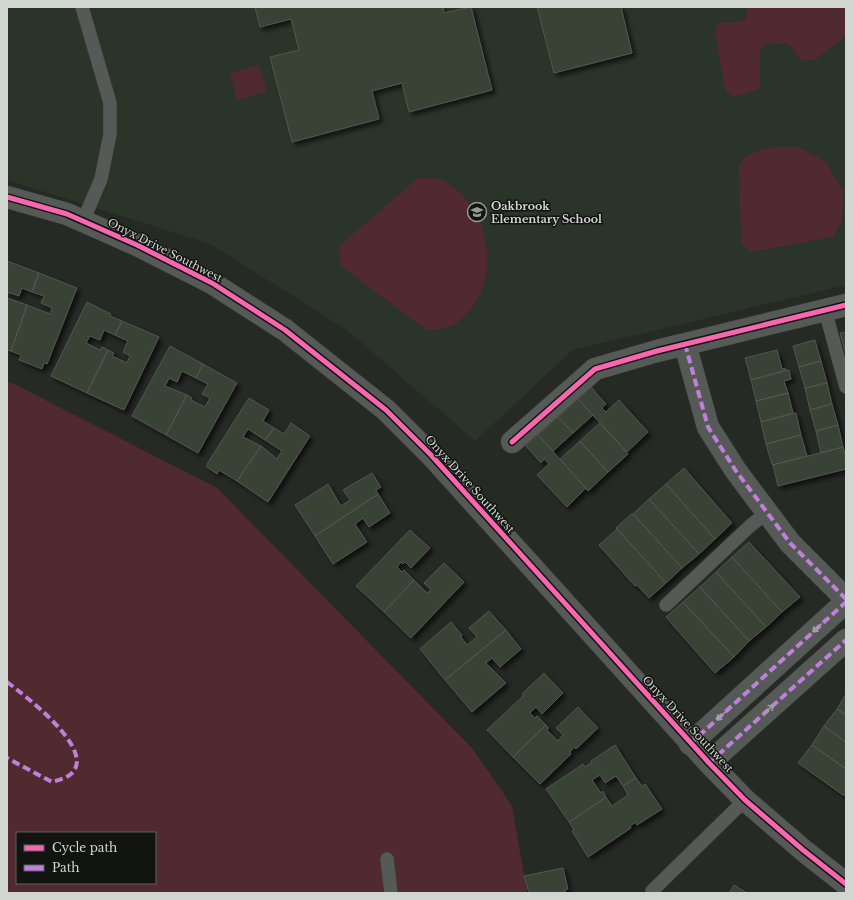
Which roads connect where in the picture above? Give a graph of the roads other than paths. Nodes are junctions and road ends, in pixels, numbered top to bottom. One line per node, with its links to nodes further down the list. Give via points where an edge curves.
1 (82, 7): 3 (lane, via 110,103 110,134 101,179)
2 (7, 197): 3 (street, Onyx Drive Southwest)
3 (83, 221): 13 (street, Onyx Drive Southwest, via 212,283 285,330 386,410 431,455)
4 (846, 305): 5 (street)
5 (825, 310): 6 (street); 7 (lane)
6 (686, 344): 8 (street, via 595,369); 9 (street, via 708,427)
7 (846, 387)
8 (512, 442)
9 (766, 513): 10 (street, via 790,543); 11 (lane)
10 (846, 601): 13 (street, one-way to 13)
11 (666, 605)
12 (846, 640): 14 (street, one-way to 12)
13 (690, 744): 14 (street, Onyx Drive Southwest)
14 (709, 763): 15 (street, Onyx Drive Southwest)
15 (745, 800): 17 (street, Onyx Drive Southwest); 18 (lane)
16 (387, 859): 19 (lane)
17 (846, 884)
18 (652, 891)
19 (391, 893)

